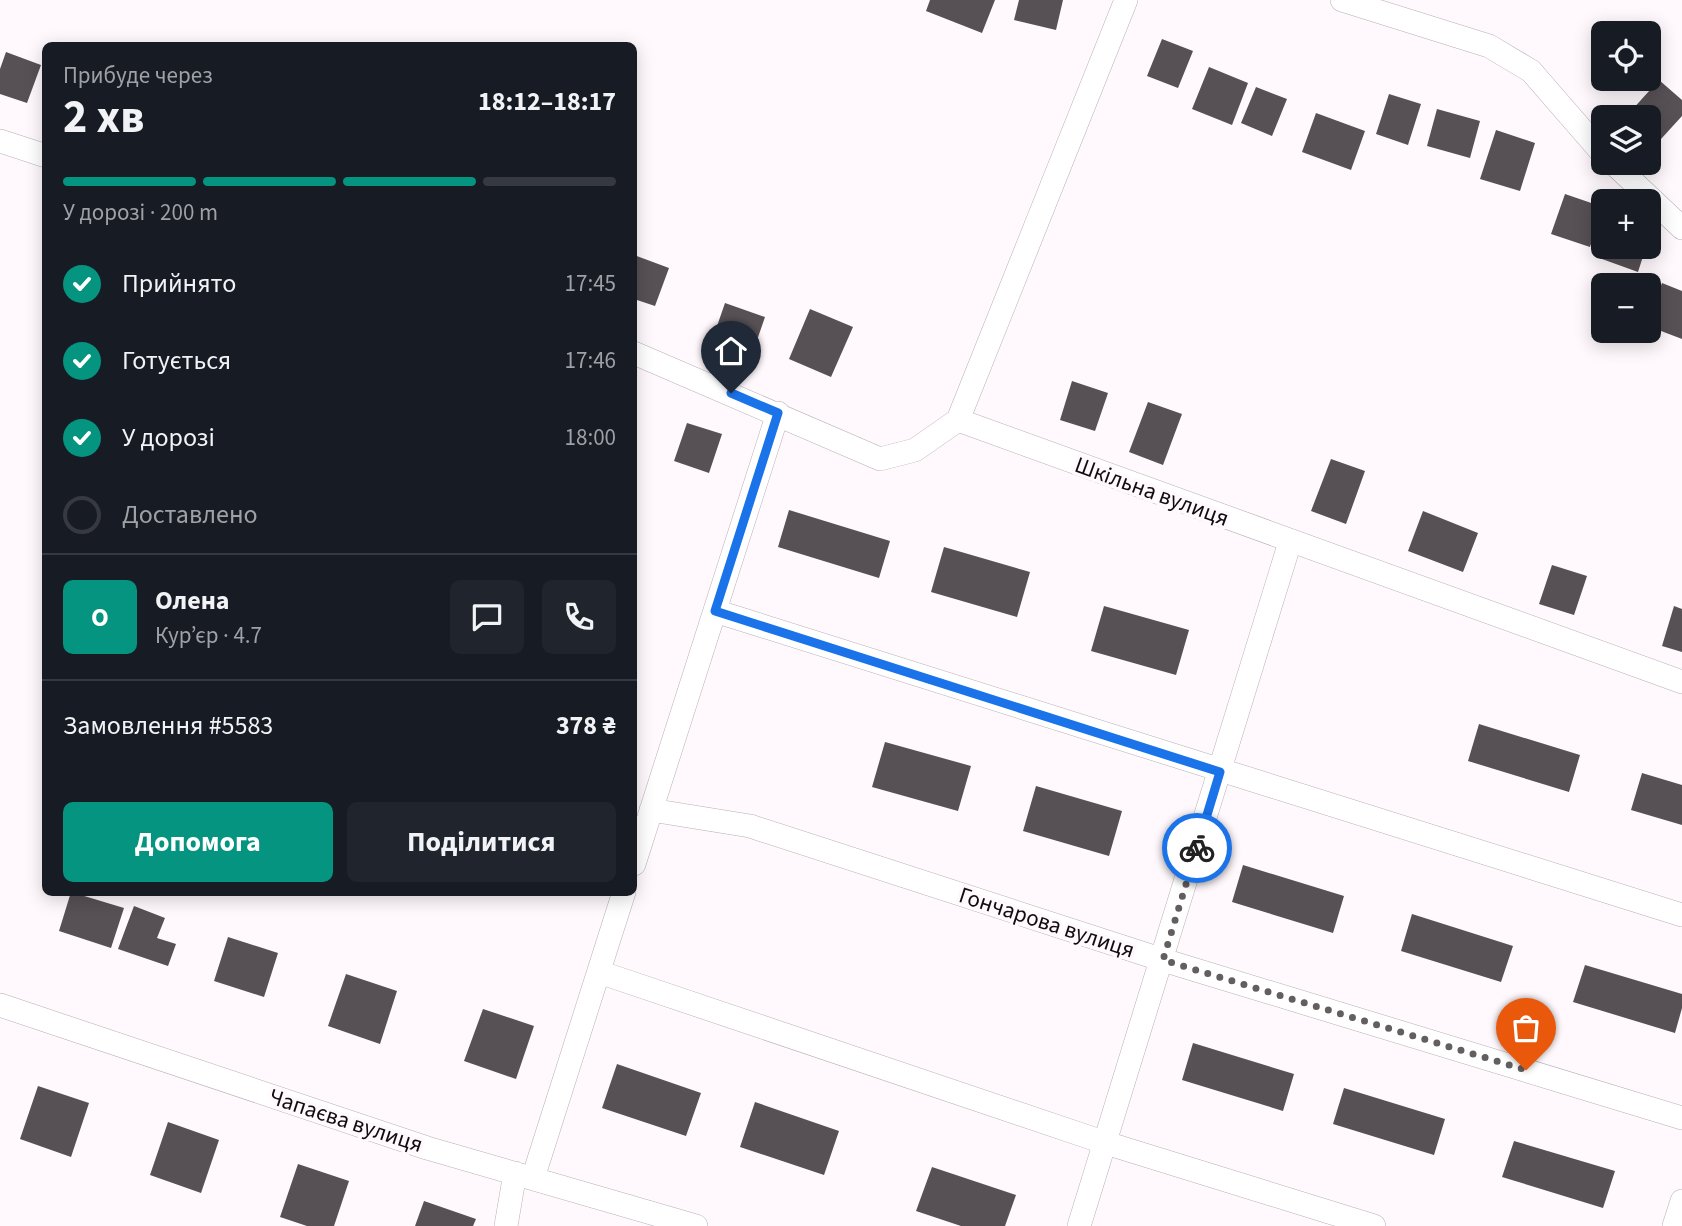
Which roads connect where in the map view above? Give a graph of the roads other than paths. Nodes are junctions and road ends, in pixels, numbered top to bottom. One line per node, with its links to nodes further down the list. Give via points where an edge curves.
1 (1126, 0): 10 (street)
2 (1342, 0): 3 (street, via 1489,46 1531,71)
3 (1591, 140)
4 (0, 141): 5 (street)
5 (42, 155)
6 (1626, 175): 7 (street)
7 (1682, 228)
8 (637, 355): 9 (street)
9 (778, 413): 10 (street, via 880,460 915,450); 12 (street)
10 (958, 420): 11 (street, Шкільна вулиця)
11 (1290, 542): 13 (street, Шкільна вулиця); 14 (street)
12 (715, 611): 14 (street); 15 (street)
13 (1682, 682)
14 (1220, 772): 18 (street); 19 (street)
15 (651, 810): 16 (street); 19 (street, Гончарова вулиця, via 750,826)
16 (637, 854)
17 (623, 896): 20 (street)
18 (1682, 915)
19 (1163, 960): 22 (street, Гончарова вулиця); 23 (street)
20 (599, 972): 23 (street); 24 (street)
21 (0, 1005): 24 (street, Чапаєва вулиця)
22 (1682, 1118)
23 (1106, 1143): 28 (street); 29 (street)
24 (524, 1176): 26 (street); 27 (street, Чапаєва вулиця)
25 (1682, 1201): 30 (street)
26 (506, 1226)
27 (696, 1226)
28 (1079, 1226)
29 (1374, 1226)
30 (1674, 1226)

